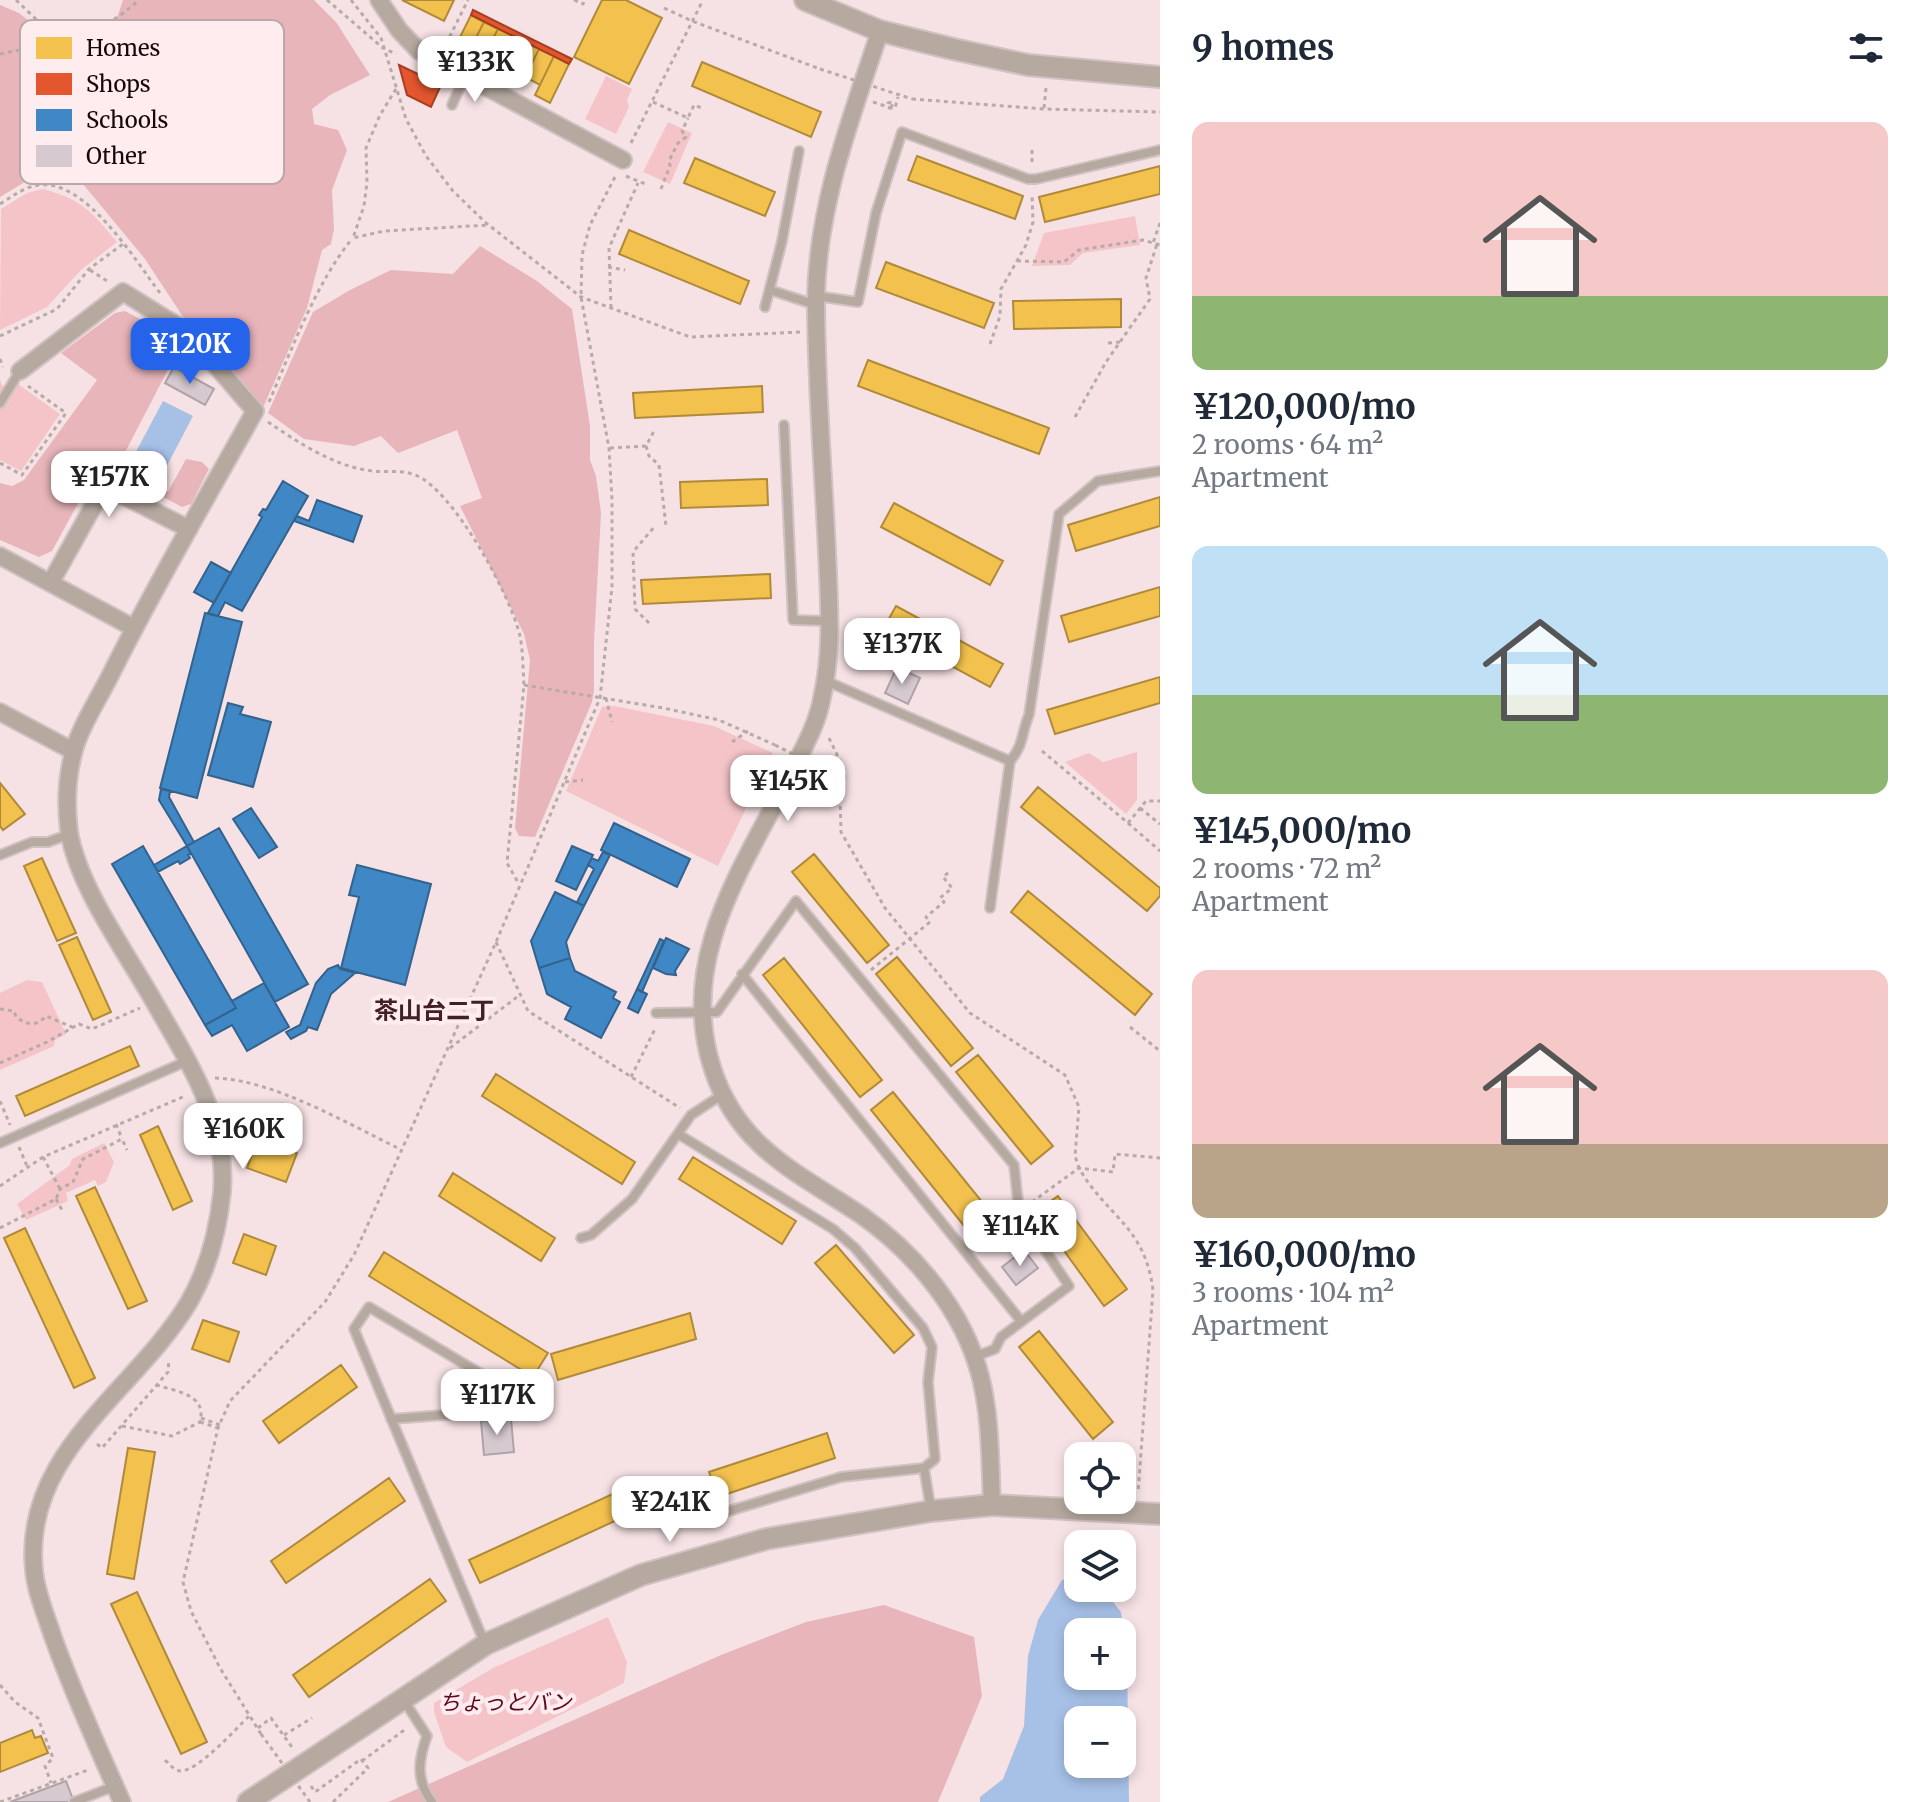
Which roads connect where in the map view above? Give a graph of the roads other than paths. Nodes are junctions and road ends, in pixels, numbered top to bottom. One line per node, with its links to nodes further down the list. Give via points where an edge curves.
1 (379, 0): 4 (street, via 419,51)
2 (805, 0): 3 (street)
3 (880, 31): 5 (street, via 1028,65); 11 (street, via 831,181)
4 (465, 76): 6 (lane); 9 (street)
5 (1160, 77)
6 (452, 105)
7 (1160, 150): 11 (lane, via 1032,179 902,132 876,213 858,302)
8 (799, 151): 10 (lane)
9 (620, 166)
10 (770, 290): 11 (lane); 12 (lane)
11 (816, 301): 20 (street)
12 (765, 307)
13 (18, 375): 14 (lane); 17 (street, via 123,292 187,332 258,414)
14 (0, 403)
15 (784, 425): 20 (lane, via 793,620)
16 (1160, 471): 25 (lane, via 1098,481 1059,514 1029,715 1020,750)
17 (189, 529): 19 (street, via 118,493 106,493 99,496); 21 (street)
18 (0, 556): 19 (street)
19 (51, 582): 21 (street)
20 (830, 621): 22 (street)
21 (134, 628): 24 (street)
22 (826, 681): 25 (lane); 30 (street, via 813,727 718,917 706,958)
23 (0, 712): 24 (street)
24 (73, 751): 26 (street)
25 (1010, 761): 28 (lane)
26 (70, 834): 27 (lane); 32 (street, via 95,900)
27 (0, 855)
28 (990, 908)
29 (742, 974): 30 (lane, via 717,1012); 37 (lane); 37 (lane, via 796,901 1014,1165 1019,1211 1069,1286)
30 (701, 1012): 31 (lane); 33 (street)
31 (660, 1013)
32 (187, 1061): 35 (lane); 47 (street, via 211,1107 219,1146 219,1230 189,1302 54,1469 35,1524 36,1587)
33 (723, 1094): 34 (lane, via 691,1115); 38 (street, via 757,1143 789,1170 860,1214 917,1264 945,1300)
34 (678, 1134): 36 (lane, via 632,1199); 40 (lane, via 833,1229 923,1328 932,1347 928,1382 935,1459)
35 (0, 1143)
36 (581, 1238)
37 (1021, 1321): 38 (lane, via 995,1349)
38 (974, 1357): 41 (street, via 986,1409)
39 (391, 1419): 39 (lane, via 354,1329 369,1307 538,1408); 45 (lane)
40 (924, 1468): 42 (lane, via 841,1477); 43 (lane)
41 (992, 1505): 43 (street); 44 (street)
42 (729, 1511)
43 (931, 1511): 45 (street, via 766,1539 641,1575)
44 (1160, 1514)
45 (486, 1644): 46 (street)
46 (403, 1699): 49 (street); 50 (lane, via 427,1736 420,1777)
47 (118, 1794): 48 (lane)
48 (74, 1802)
49 (248, 1802)
50 (432, 1802)

